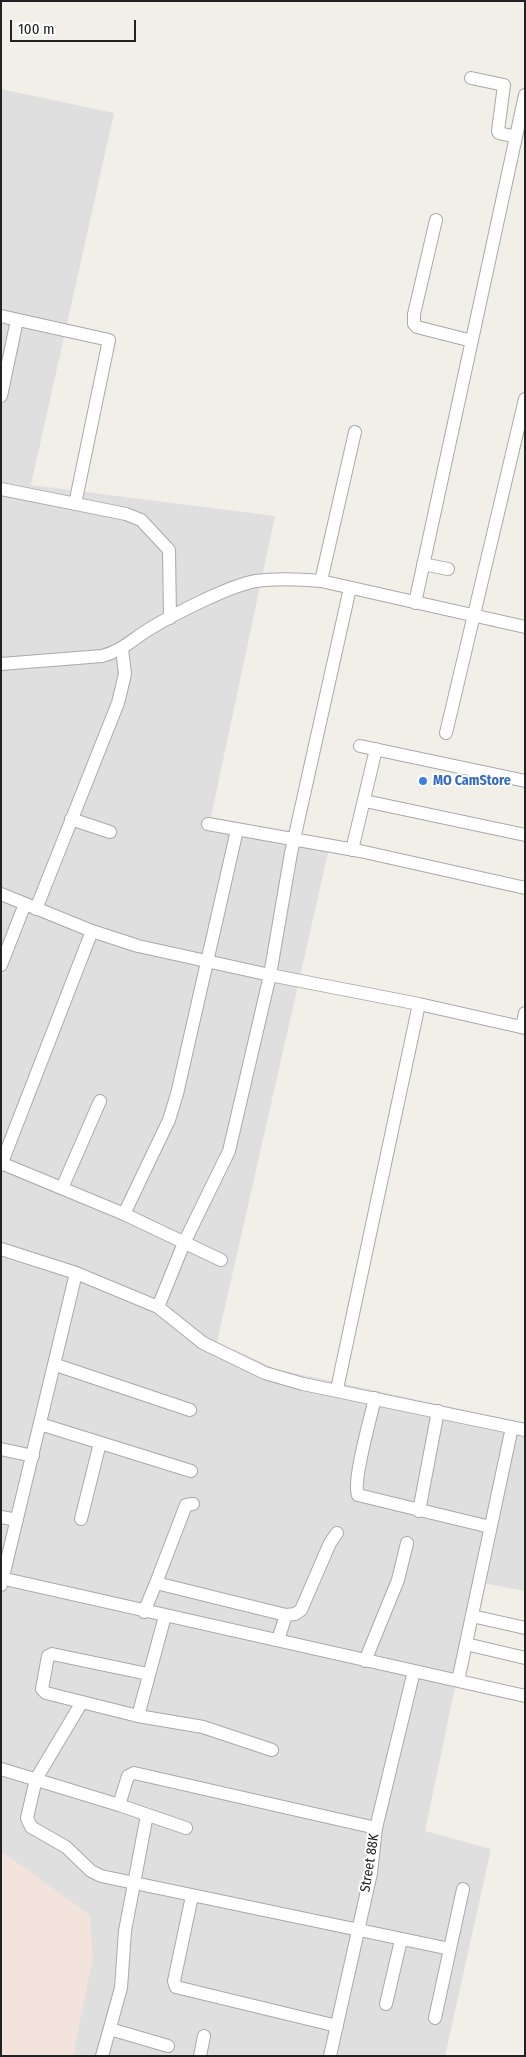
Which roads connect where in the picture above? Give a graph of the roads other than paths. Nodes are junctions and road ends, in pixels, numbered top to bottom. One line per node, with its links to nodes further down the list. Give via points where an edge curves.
1 (471, 78): 3 (street, via 504,85 498,130)
2 (525, 94): 3 (street)
3 (516, 137): 7 (street)
4 (436, 220): 7 (street, via 414,324)
5 (1, 316): 6 (street)
6 (17, 320): 8 (street); 12 (street, via 109,340)
7 (472, 340): 13 (street)
8 (1, 396)
9 (525, 399): 18 (street)
10 (355, 432): 15 (street)
11 (1, 489): 12 (street)
12 (75, 504): 19 (street, via 141,520 169,550)
13 (423, 564): 14 (street); 17 (street)
14 (448, 569)
15 (321, 581): 16 (street); 19 (street, via 293,578 255,581)
16 (350, 588): 17 (street); 33 (street)
17 (415, 603): 18 (street)
18 (474, 615): 20 (street); 23 (street)
19 (170, 618): 21 (street)
20 (525, 627)
21 (122, 649): 22 (street, via 102,656); 28 (street, via 125,674 118,704)
22 (1, 664)
23 (446, 733)
24 (360, 746): 25 (street)
25 (376, 749): 26 (street); 27 (street)
26 (525, 781)
27 (365, 801): 32 (street); 34 (street)
28 (71, 819): 31 (street); 37 (street)
29 (208, 824): 30 (street)
30 (236, 830): 33 (street); 39 (street)
31 (110, 832)
32 (525, 834)
33 (294, 840): 34 (street); 41 (street)
34 (352, 850): 35 (street)
35 (525, 888)
36 (1, 894): 37 (street)
37 (30, 906): 38 (street); 40 (street)
38 (92, 931): 39 (street, via 138,946); 46 (street)
39 (208, 961): 41 (street); 48 (street, via 169,1120)
40 (1, 965)
41 (270, 975): 42 (street); 49 (street, via 229,1151)
42 (419, 1004): 44 (street); 55 (street)
43 (525, 1013): 44 (street)
44 (523, 1027)
45 (100, 1101): 47 (street)
46 (1, 1164): 47 (street)
47 (62, 1188): 48 (street)
48 (124, 1214): 49 (street)
49 (184, 1243): 51 (street); 53 (street)
50 (1, 1249): 52 (street)
51 (221, 1260)
52 (76, 1273): 53 (street); 54 (street)
53 (158, 1307): 55 (street, via 203,1343 265,1372)
54 (56, 1365): 57 (street); 59 (street)
55 (337, 1390): 56 (street)
56 (375, 1398): 58 (street); 66 (street, via 355,1490 362,1498)
57 (190, 1410)
58 (438, 1411): 60 (street); 66 (street)
59 (40, 1424): 61 (street); 63 (street)
60 (519, 1429): 70 (street)
61 (100, 1443): 64 (street); 68 (street)
62 (1, 1449): 63 (street)
63 (33, 1456): 69 (street)
64 (191, 1471)
65 (193, 1504): 74 (street, via 186,1505 180,1517)
66 (419, 1511): 70 (street)
67 (1, 1516): 69 (street)
68 (81, 1519)
69 (18, 1520): 73 (street)
70 (490, 1527): 78 (street)
71 (337, 1533): 76 (street, via 301,1610)
72 (407, 1543): 83 (street, via 398,1580)
73 (2, 1581): 75 (street)
74 (156, 1583): 75 (street); 76 (street)
75 (144, 1612): 77 (street)
76 (286, 1615): 80 (street)
77 (165, 1616): 80 (street); 85 (street)
78 (472, 1616): 79 (street); 81 (street)
79 (525, 1628)
80 (278, 1640): 83 (street)
81 (466, 1644): 82 (street); 86 (street)
82 (525, 1658)
83 (365, 1661): 84 (street)
84 (414, 1671): 86 (street); 96 (street, Street 88K)
85 (148, 1674): 88 (street, via 52,1654 48,1656 42,1689 46,1693); 89 (street)
86 (458, 1681): 87 (street)
87 (525, 1696)
88 (82, 1702): 89 (street); 92 (street)
89 (138, 1716): 90 (street, via 203,1728)
90 (272, 1750)
91 (1, 1769): 92 (street)
92 (36, 1779): 93 (street); 97 (street, via 27,1818 31,1827 66,1847 101,1876)
93 (120, 1805): 94 (street); 96 (street, via 128,1776 134,1773)
94 (147, 1815): 95 (street); 97 (street)
95 (186, 1828)
96 (376, 1828): 100 (street, Street 88K, via 371,1873)
97 (133, 1881): 99 (street); 106 (street, via 120,1988)
98 (463, 1889): 102 (street)
99 (192, 1896): 100 (street); 105 (street, via 174,1981 176,1987)
100 (358, 1931): 101 (street); 105 (street, Street 88K)
101 (401, 1940): 102 (street); 103 (street)
102 (450, 1949): 104 (street)
103 (386, 2004)
104 (434, 2018)
105 (337, 2026): 111 (street, Street 88K)
106 (110, 2029): 108 (street); 109 (street)
107 (204, 2036): 110 (street)
108 (168, 2046)
109 (102, 2056)
110 (200, 2056)
111 (330, 2056)

